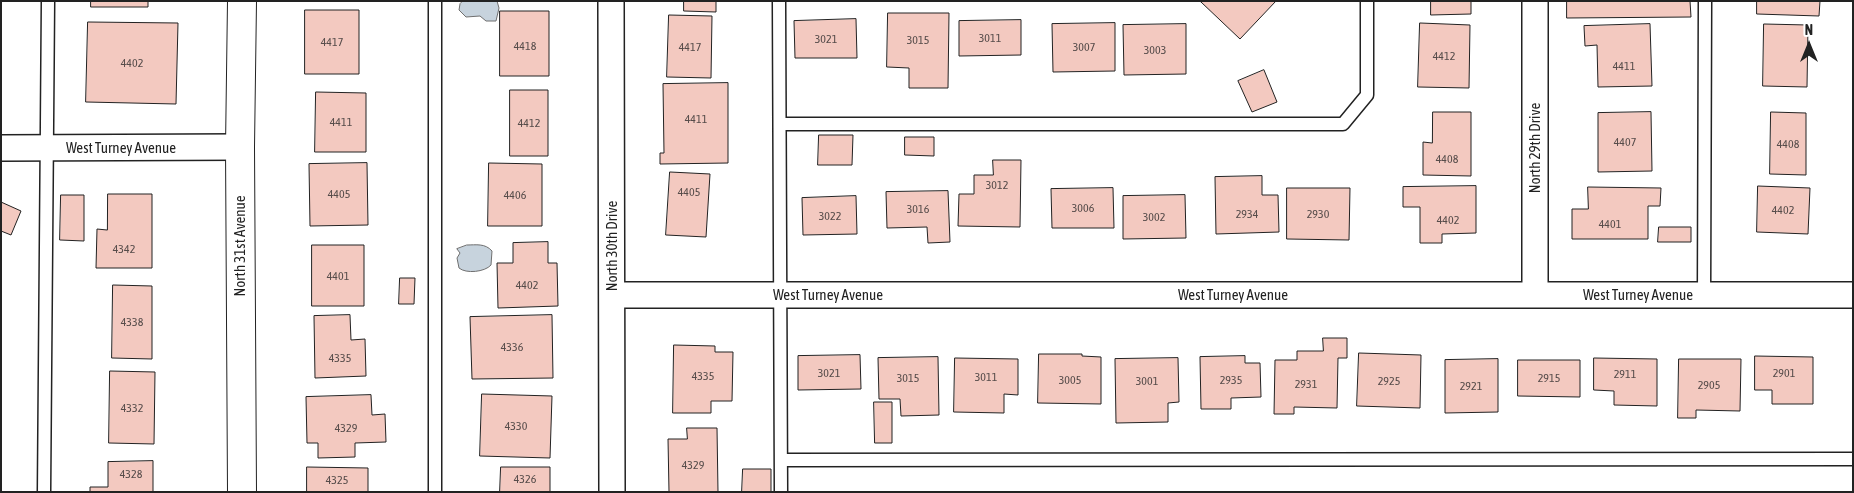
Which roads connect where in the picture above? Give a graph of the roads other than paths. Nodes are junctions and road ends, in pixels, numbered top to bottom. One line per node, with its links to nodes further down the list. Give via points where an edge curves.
1 (48, 1): 12 (lane)
2 (242, 1): 10 (street, North 31st Avenue)
3 (435, 1): 22 (lane)
4 (611, 1): 13 (street, North 30th Drive)
5 (779, 1): 9 (lane)
6 (1367, 1): 9 (lane, via 1367,95 1343,124)
7 (1535, 1): 15 (street, North 29th Drive)
8 (1705, 1): 16 (lane)
9 (780, 124): 14 (lane)
10 (240, 147): 12 (street, West Turney Avenue); 21 (street, North 31st Avenue)
11 (1, 148): 12 (street, West Turney Avenue)
12 (47, 148): 20 (lane)
13 (613, 295): 14 (street, West Turney Avenue); 23 (street, North 30th Drive)
14 (780, 295): 15 (street, West Turney Avenue); 19 (lane)
15 (1535, 295): 16 (street, West Turney Avenue)
16 (1704, 295): 17 (street, West Turney Avenue)
17 (1853, 295)
18 (1853, 458): 19 (lane)
19 (782, 460): 24 (lane)
20 (44, 492)
21 (242, 492)
22 (435, 492)
23 (612, 492)
24 (781, 492)

